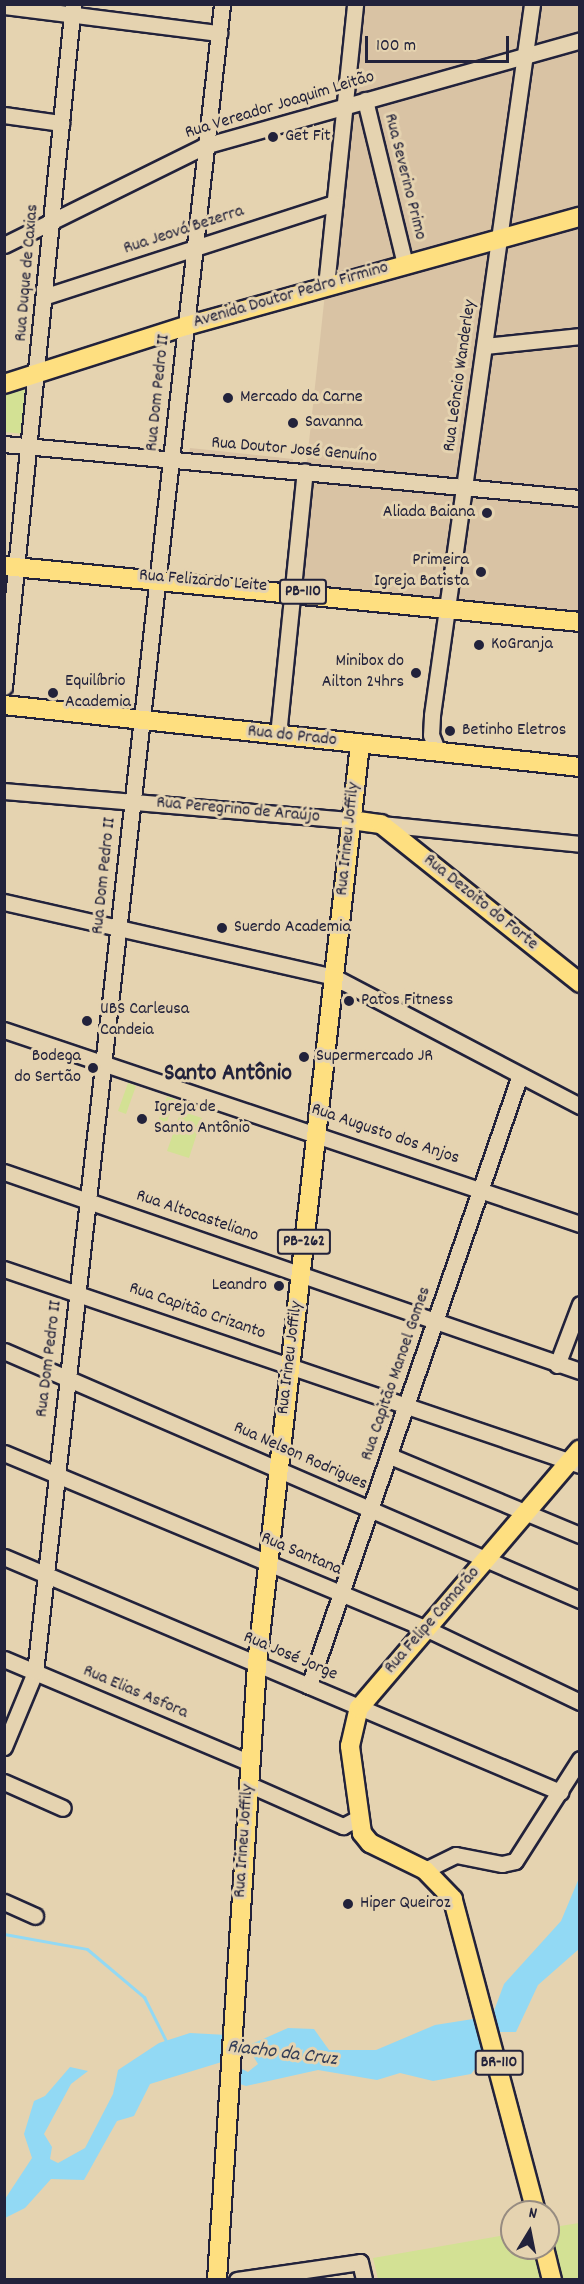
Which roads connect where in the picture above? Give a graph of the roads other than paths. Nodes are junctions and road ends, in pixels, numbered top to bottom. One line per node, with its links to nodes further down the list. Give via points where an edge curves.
1 (222, 4): 6 (street, Rua Dom Pedro II)
2 (355, 4): 10 (street)
3 (532, 4): 8 (street, Rua Leôncio Wanderley)
4 (4, 6): 5 (street)
5 (72, 11): 6 (street); 12 (street, Rua Duque de Caxias)
6 (219, 33): 13 (street, Rua Dom Pedro II)
7 (579, 40): 8 (street, Rua Vereador Joaquim Leitão)
8 (525, 54): 9 (street, Rua Vereador Joaquim Leitão); 17 (street, Rua Leôncio Wanderley)
9 (365, 99): 10 (street, Rua Vereador Joaquim Leitão); 20 (street, Rua Severino Primo)
10 (345, 105): 13 (street, Rua Vereador Joaquim Leitão); 14 (street)
11 (4, 115): 12 (street)
12 (61, 123): 16 (street, Rua Duque de Caxias)
13 (204, 146): 16 (street, Rua Vereador Joaquim Leitão); 19 (street, Rua Dom Pedro II)
14 (334, 203): 19 (street, Rua Jeová Bezerra); 21 (street)
15 (579, 217): 17 (main road, Avenida Doutor Pedro Firmino)
16 (52, 222): 18 (street, Rua Vereador Joaquim Leitão); 22 (street, Rua Duque de Caxias)
17 (500, 239): 20 (main road, Avenida Doutor Pedro Firmino); 25 (street, Rua Leôncio Wanderley)
18 (4, 245)
19 (196, 248): 22 (street, Rua Jeová Bezerra); 23 (street, Rua Dom Pedro II)
20 (405, 264): 21 (main road, Avenida Doutor Pedro Firmino)
21 (326, 286): 23 (main road, Avenida Doutor Pedro Firmino)
22 (46, 296): 26 (street, Rua Duque de Caxias)
23 (186, 326): 26 (main road, Avenida Doutor Pedro Firmino); 30 (street, Rua Dom Pedro II)
24 (579, 336): 25 (street)
25 (485, 346): 32 (street, Rua Leôncio Wanderley)
26 (39, 374): 27 (main road, Avenida Doutor Pedro Firmino); 29 (street, Rua Duque de Caxias)
27 (4, 384)
28 (4, 444): 29 (street, Rua Doutor José Genuíno)
29 (30, 446): 30 (street, Rua Doutor José Genuíno); 34 (street, Rua Duque de Caxias)
30 (171, 461): 31 (street, Rua Doutor José Genuíno); 35 (street, Rua Dom Pedro II)
31 (305, 471): 32 (street, Rua Doutor José Genuíno); 36 (street)
32 (465, 487): 33 (street, Rua Doutor José Genuíno); 37 (street, Rua Leôncio Wanderley)
33 (579, 498)
34 (11, 566): 35 (main road, Rua Felizardo Leite); 39 (street, Rua Duque de Caxias)
35 (158, 577): 36 (main road, Rua Felizardo Leite / PB-110); 41 (street, Rua Dom Pedro II)
36 (293, 591): 37 (main road, Rua Felizardo Leite / PB-110); 42 (street)
37 (448, 607): 38 (main road, Rua Felizardo Leite / PB-110); 44 (street, Rua Leôncio Wanderley, via 431,727)
38 (579, 622)
39 (4, 687)
40 (4, 705): 41 (main road, Rua do Prado)
41 (142, 720): 42 (main road, Rua do Prado); 47 (street, Rua Dom Pedro II)
42 (278, 735): 43 (main road, Rua do Prado)
43 (360, 744): 44 (main road, Rua do Prado); 48 (main road, Rua Irineu Joffily / PB-262)
44 (438, 752): 45 (main road, Rua do Prado)
45 (579, 767)
46 (4, 791): 47 (street, Rua Peregrino de Araújo)
47 (133, 803): 48 (street, Rua Peregrino de Araújo); 52 (street, Rua Dom Pedro II)
48 (351, 820): 49 (main road, Rua Peregrino de Araújo); 53 (main road, Rua Irineu Joffily / PB-262)
49 (381, 824): 50 (street, Rua Peregrino de Araújo); 54 (main road, Rua Dezoito do Forte)
50 (579, 844)
51 (4, 902): 52 (street)
52 (119, 927): 53 (street); 56 (street, Rua Dom Pedro II)
53 (334, 977): 57 (street); 59 (main road, Rua Irineu Joffily / PB-262)
54 (579, 983)
55 (4, 1030): 56 (street, Rua Augusto dos Anjos)
56 (104, 1060): 59 (street, Rua Augusto dos Anjos); 62 (street, Rua Dom Pedro II)
57 (520, 1074): 58 (street); 61 (street, Rua Capitão Manoel Gomes)
58 (579, 1106)
59 (316, 1131): 61 (street, Rua Augusto dos Anjos); 65 (main road, Rua Irineu Joffily / PB-262)
60 (4, 1172): 62 (street, Rua Altocasteliano)
61 (479, 1188): 63 (street, Rua Augusto dos Anjos); 68 (street, Rua Capitão Manoel Gomes)
62 (88, 1200): 65 (street, Rua Altocasteliano); 66 (street, Rua Dom Pedro II)
63 (579, 1224)
64 (4, 1269): 66 (street, Rua Capitão Crizanto)
65 (301, 1273): 68 (street, Rua Altocasteliano); 70 (main road, Rua Irineu Joffily / PB-262)
66 (78, 1292): 70 (street, Rua Capitão Crizanto); 73 (street, Rua Dom Pedro II)
67 (579, 1304): 71 (street)
68 (434, 1325): 71 (street, Rua Altocasteliano); 74 (street, Rua Capitão Manoel Gomes)
69 (4, 1352): 73 (street, Rua Nelson Rodrigues)
70 (290, 1365): 74 (street, Rua Capitão Crizanto); 78 (main road, Rua Irineu Joffily / PB-262)
71 (557, 1365): 72 (street, Rua Altocasteliano)
72 (579, 1371)
73 (68, 1377): 78 (street, Rua Nelson Rodrigues); 79 (street, Rua Dom Pedro II)
74 (409, 1406): 76 (street, Rua Capitão Manoel Gomes); 77 (street, Rua Capitão Crizanto)
75 (4, 1453): 79 (street, Rua Santana)
76 (390, 1456): 80 (street, Rua Capitão Manoel Gomes); 81 (street)
77 (576, 1458): 81 (main road, Rua Felipe Camarão)
78 (278, 1469): 80 (street, Rua Nelson Rodrigues); 85 (main road, Rua Irineu Joffily / PB-262)
79 (57, 1475): 85 (street, Rua Santana); 86 (street, Rua Dom Pedro II)
80 (370, 1509): 84 (street, Rua Nelson Rodrigues); 87 (street, Rua Capitão Manoel Gomes)
81 (525, 1512): 82 (street); 84 (main road, Rua Felipe Camarão)
82 (579, 1535)
83 (4, 1557): 86 (street, Rua José Jorge)
84 (486, 1559): 88 (street, Rua Nelson Rodrigues); 89 (main road, Rua Felipe Camarão)
85 (268, 1563): 87 (street, Rua Santana); 91 (main road, Rua Irineu Joffily / PB-262)
86 (46, 1574): 91 (street, Rua José Jorge); 92 (street, Rua Dom Pedro II)
87 (341, 1593): 89 (street, Rua Santana); 93 (street, Rua Capitão Manoel Gomes)
88 (579, 1600)
89 (427, 1629): 94 (street, Rua Santana); 95 (main road, Rua Felipe Camarão)
90 (4, 1659): 92 (street, Rua Elias Asfora)
91 (257, 1664): 93 (street, Rua José Jorge); 98 (main road, Rua Irineu Joffily / PB-262)
92 (34, 1672): 96 (street, Rua Dom Pedro II); 98 (street, Rua Elias Asfora)
93 (309, 1686): 95 (street, Rua José Jorge)
94 (579, 1702)
95 (359, 1708): 101 (street, Rua José Jorge); 103 (main road, Rua Felipe Camarão, via 350,1746)
96 (4, 1747)
97 (579, 1759): 101 (street)
98 (250, 1763): 100 (main road, Rua Irineu Joffily)
99 (4, 1782): 102 (street)
100 (249, 1784): 103 (street, via 343,1826); 109 (main road, Rua Irineu Joffily)
101 (560, 1792): 104 (street, via 515,1861 502,1864 456,1855)
102 (63, 1808)
103 (358, 1818): 104 (main road, BR-110, via 370,1843)
104 (424, 1870): 107 (main road, BR-110, via 453,1899)
105 (4, 1902): 106 (street)
106 (35, 1916)
107 (534, 2200)
108 (547, 2260): 112 (main road)
109 (217, 2280)
110 (237, 2280): 111 (street, via 360,2262)
111 (364, 2280)
112 (552, 2280)

